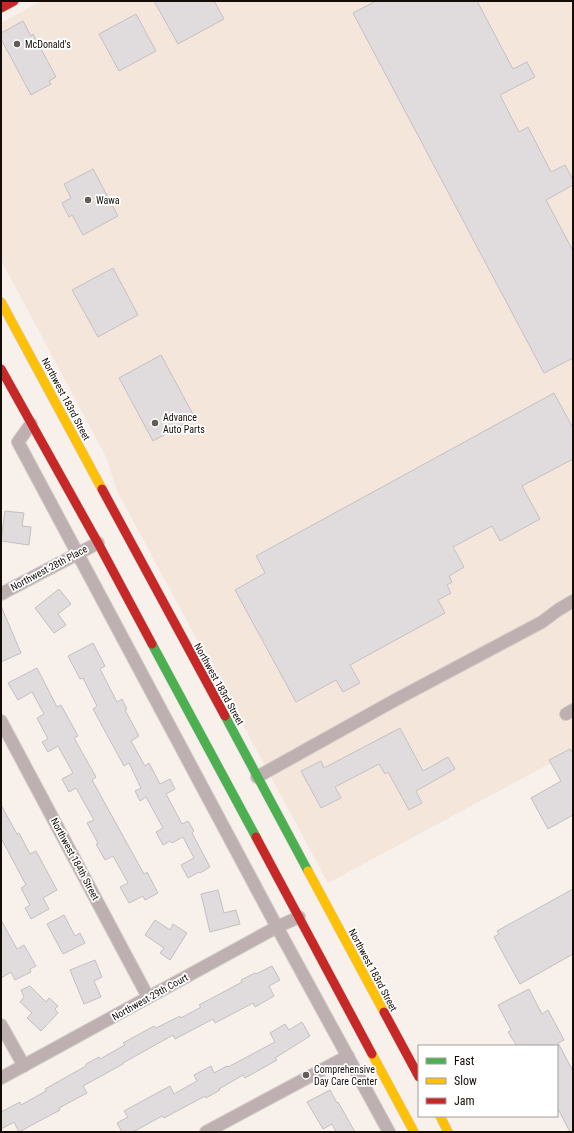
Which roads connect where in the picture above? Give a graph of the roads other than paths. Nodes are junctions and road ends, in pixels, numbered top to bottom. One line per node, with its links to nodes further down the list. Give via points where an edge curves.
1 (14, 1): 2 (main road)
2 (1, 8)
3 (1, 302): 13 (main road, Northwest 183rd Street, via 153,592)
4 (1, 369): 5 (main road)
5 (31, 424): 6 (main road); 7 (street, via 18,442)
6 (98, 543): 7 (street, Northwest 28th Place); 8 (main road)
7 (77, 554): 10 (street, Northwest 28th Place); 17 (street)
8 (120, 586): 9 (main road); 14 (main road)
9 (133, 593)
10 (1, 594)
11 (573, 601): 13 (street, via 542,622 397,698)
12 (1, 721): 19 (street, Northwest 184th Street)
13 (257, 777): 18 (main road, Northwest 183rd Street)
14 (299, 917): 15 (main road); 17 (street, Northwest 29th Court); 29 (main road)
15 (312, 920)
16 (324, 923): 18 (main road)
17 (277, 927): 19 (street, Northwest 29th Court); 21 (street)
18 (346, 941): 23 (main road, Northwest 183rd Street)
19 (148, 997): 22 (street, Northwest 29th Court)
20 (1, 1024): 22 (street)
21 (348, 1056): 26 (street); 28 (street)
22 (24, 1066): 24 (street, Northwest 29th Court)
23 (418, 1076)
24 (1, 1078)
25 (440, 1117): 30 (main road)
26 (219, 1129): 27 (street)
27 (206, 1132)
28 (389, 1132)
29 (414, 1132)
30 (448, 1132)

